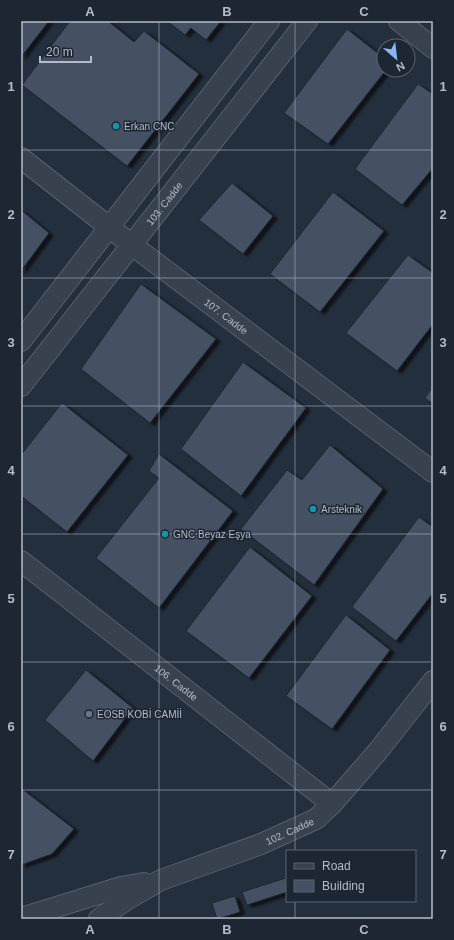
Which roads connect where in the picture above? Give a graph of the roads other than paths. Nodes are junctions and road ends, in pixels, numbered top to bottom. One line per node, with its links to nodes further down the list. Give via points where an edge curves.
1 (270, 21): 6 (street)
2 (307, 21): 7 (street, 103. Cadde)
3 (399, 21): 4 (street)
4 (433, 48)
5 (21, 158): 6 (street, 107. Cadde)
6 (109, 227): 7 (street, 107. Cadde); 8 (street)
7 (132, 245): 9 (street, 103. Cadde); 10 (street, 107. Cadde)
8 (21, 341)
9 (21, 386)
10 (433, 472)
11 (21, 561): 13 (street, 106. Cadde)
12 (433, 681): 13 (street, 102. Cadde)
13 (332, 804): 14 (street, 102. Cadde, via 316,819 261,844)
14 (161, 880): 15 (street, via 121,887); 16 (street, 102. Cadde)
15 (26, 918)
16 (99, 919)

